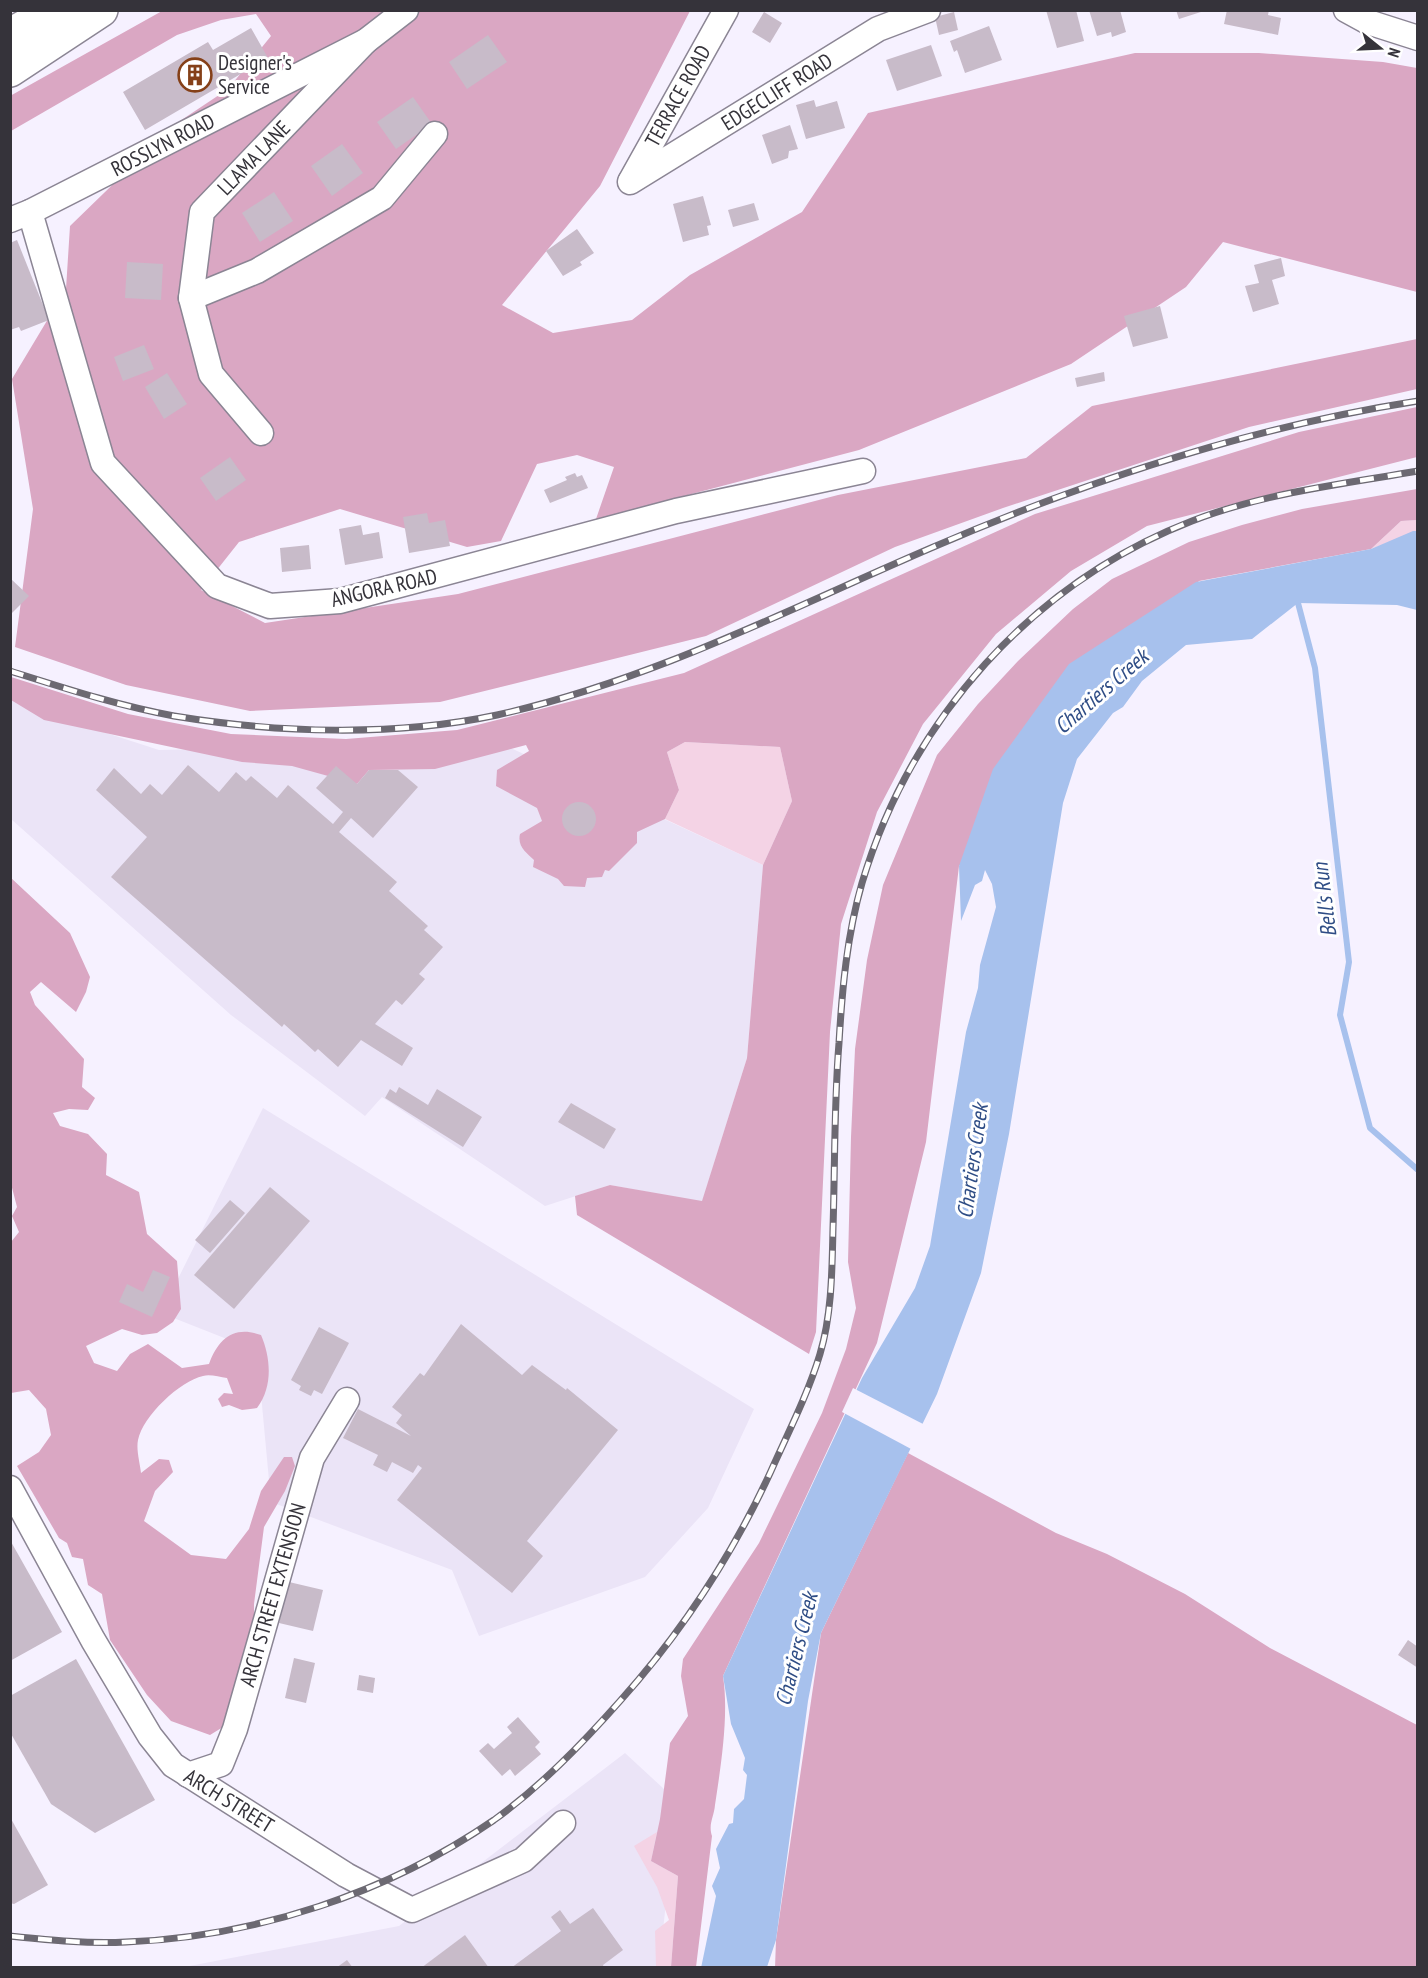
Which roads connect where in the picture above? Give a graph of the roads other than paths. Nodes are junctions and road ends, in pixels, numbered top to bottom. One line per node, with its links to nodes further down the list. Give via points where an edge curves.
1 (55, 10): 7 (highway)
2 (101, 10): 10 (highway)
3 (406, 10): 9 (street, ROSSLYN ROAD)
4 (726, 10): 12 (street, TERRACE ROAD)
5 (928, 10): 12 (street, EDGECLIFF ROAD, via 878,29)
6 (1346, 10): 8 (street, via 1368,22)
7 (10, 35)
8 (1418, 38)
9 (366, 41): 13 (street, ROSSLYN ROAD); 14 (street, LLAMA LANE, via 202,212)
10 (10, 70)
11 (435, 134): 14 (street, via 382,198 257,271)
12 (630, 182)
13 (20, 216): 16 (street, ANGORA ROAD, via 103,463 218,586 270,606 340,601 676,511)
14 (191, 298): 15 (street, LLAMA LANE, via 211,374)
15 (261, 433)
16 (863, 471)
17 (347, 1400): 19 (street, ARCH STREET EXTENSION, via 312,1458 235,1729 221,1764)
18 (10, 1488): 19 (street, ARCH STREET, via 150,1736 173,1765)
19 (188, 1775): 20 (street, ARCH STREET, via 346,1875 412,1910 523,1860)
20 (563, 1823)

